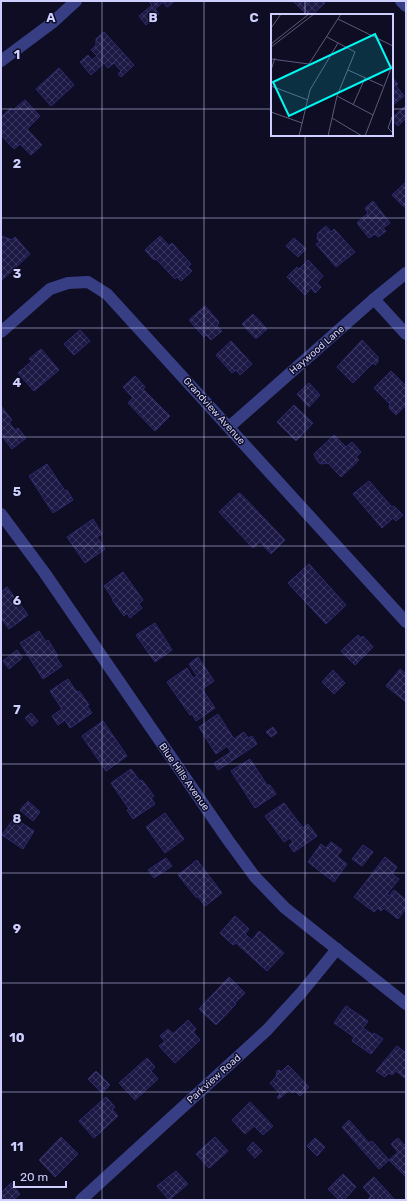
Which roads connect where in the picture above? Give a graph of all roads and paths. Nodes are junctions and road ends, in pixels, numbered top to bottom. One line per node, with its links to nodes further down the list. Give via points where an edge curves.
1 (76, 1): 4 (street, via 47,27)
2 (401, 1): 3 (street)
3 (406, 6)
4 (1, 61)
5 (406, 273): 6 (street, Haywood Lane)
6 (374, 300): 8 (street); 9 (street, Haywood Lane)
7 (1, 332): 9 (street, Grandview Avenue, via 50,289 68,283 88,282 107,294)
8 (406, 334)
9 (229, 428): 11 (street, Grandview Avenue)
10 (1, 514): 12 (street, Blue Hills Avenue, via 255,877 285,908)
11 (406, 622)
12 (337, 949): 13 (street, Blue Hills Avenue); 14 (street, Parkview Road, via 267,1030)
13 (406, 1004)
14 (80, 1200)

